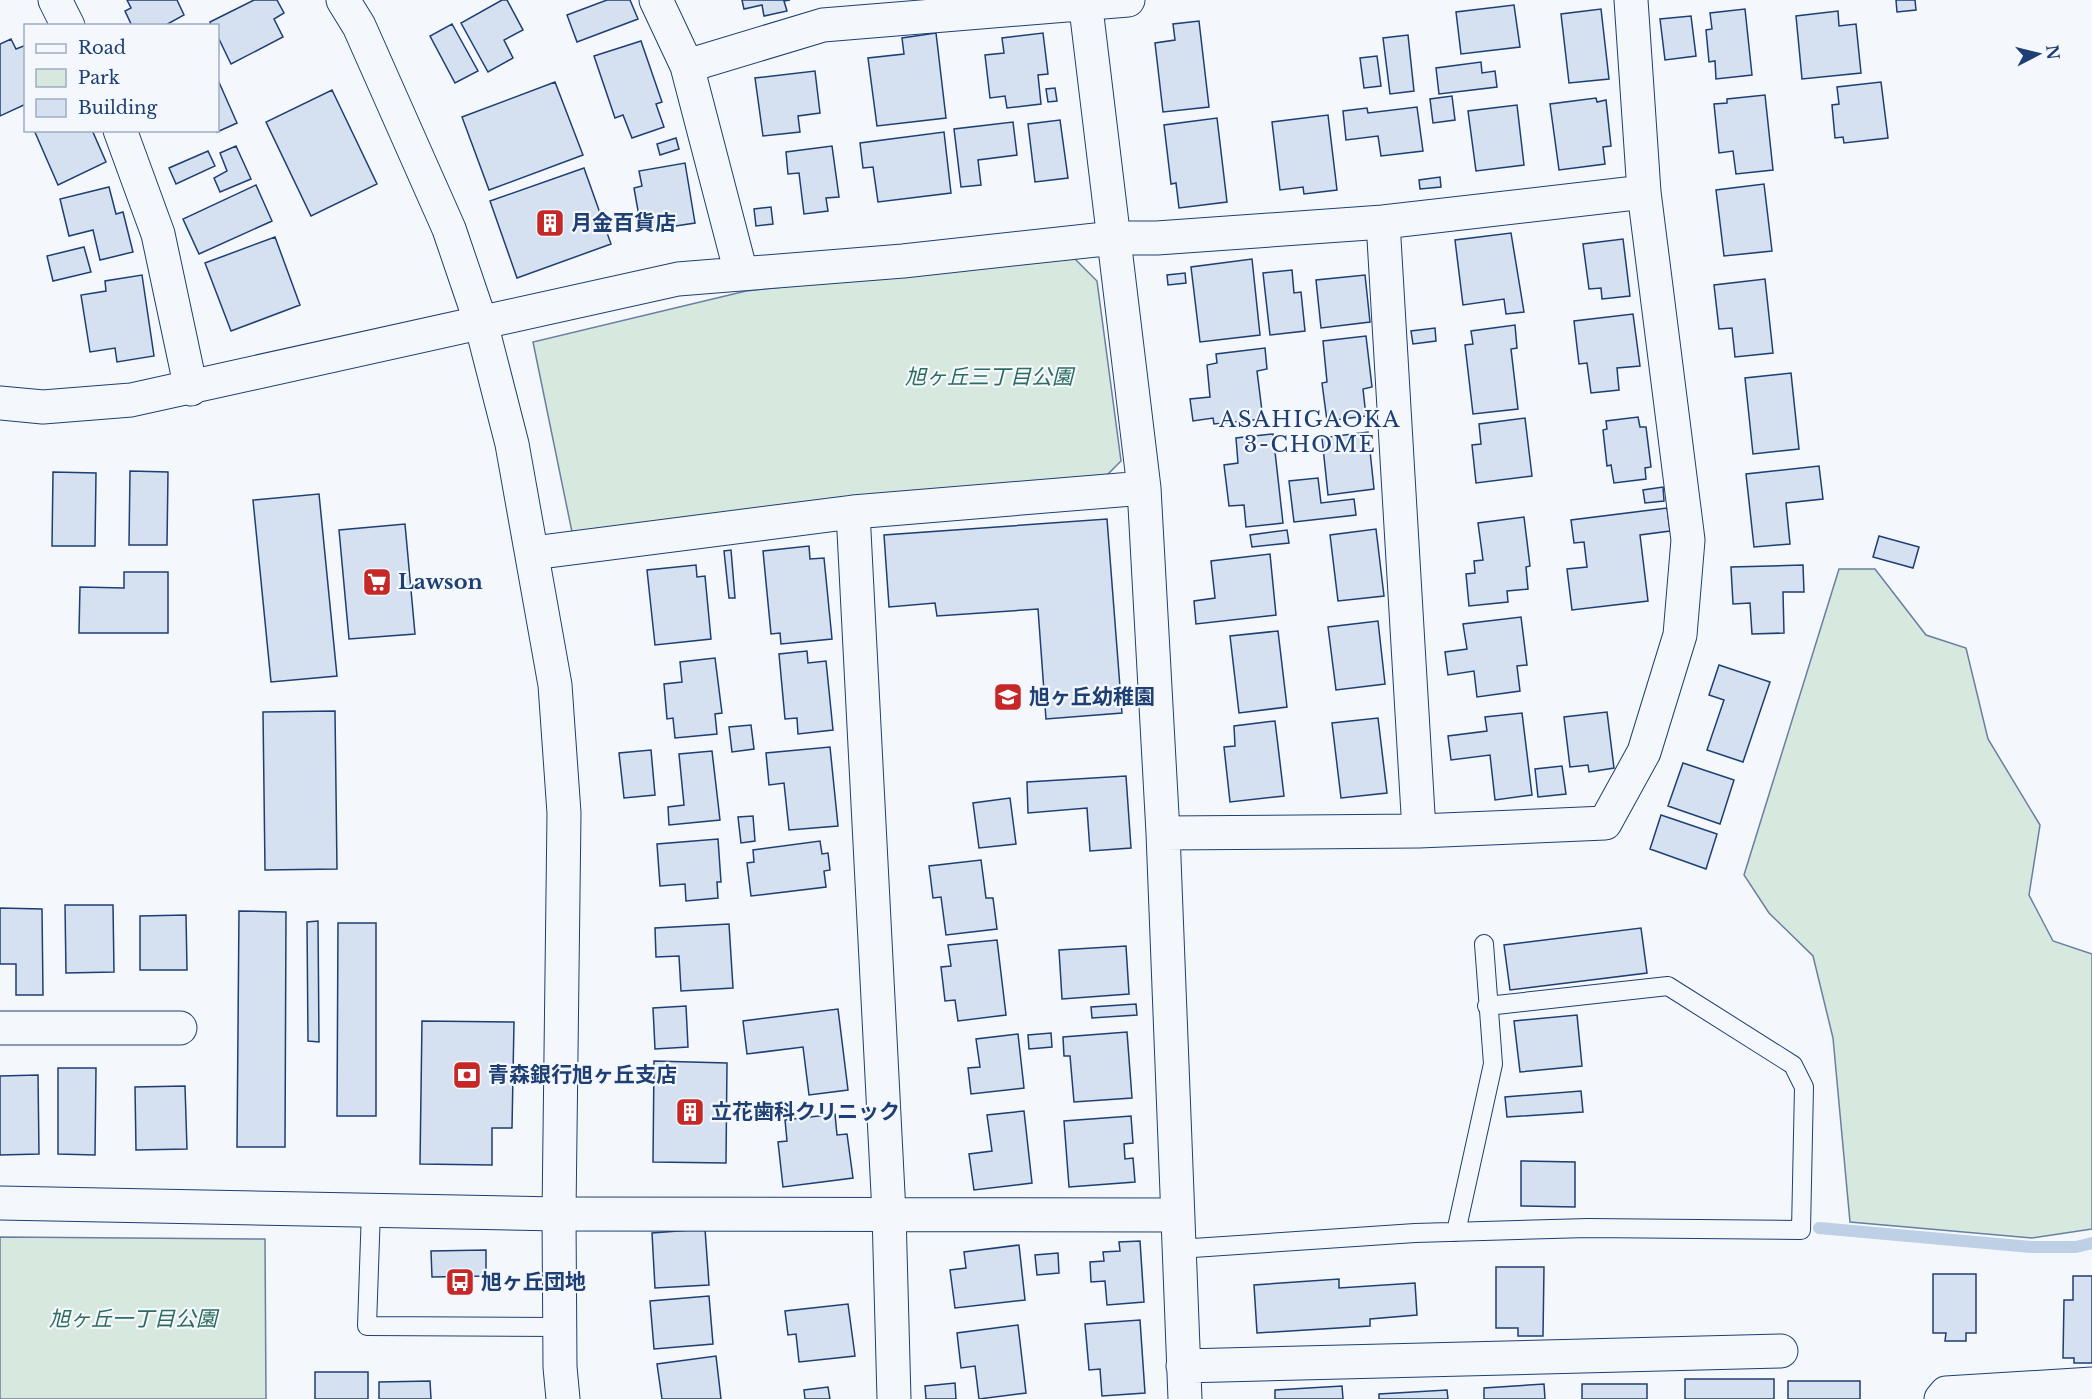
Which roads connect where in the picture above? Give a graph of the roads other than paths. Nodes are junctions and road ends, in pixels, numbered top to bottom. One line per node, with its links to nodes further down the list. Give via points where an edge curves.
1 (55, 0): 7 (street)
2 (343, 0): 14 (street, via 359,26 449,229)
3 (656, 0): 8 (street)
4 (1128, 0): 6 (street)
5 (1631, 0): 10 (street)
6 (1085, 2): 8 (street, via 823,25); 12 (street)
7 (67, 24)
8 (687, 66): 13 (street)
9 (121, 132): 15 (street, via 158,234)
10 (1644, 192): 11 (street); 20 (street, via 1688,540 1680,635 1644,752 1605,823)
11 (1383, 222): 12 (street); 20 (street)
12 (1114, 238): 13 (street, via 903,261); 17 (street)
13 (741, 273): 14 (street, via 678,279)
14 (481, 323): 15 (street); 19 (street, via 512,444)
15 (191, 389): 16 (street, via 131,400 43,407)
16 (0, 403)
17 (1144, 488): 18 (street); 21 (street)
18 (853, 512): 19 (street); 28 (street)
19 (533, 553): 29 (street, via 555,685 564,813)
20 (1419, 831): 21 (street)
21 (1163, 833): 30 (street)
22 (1484, 944): 23 (lane)
23 (1487, 1006): 31 (lane, via 1493,1064); 31 (lane, via 1668,986 1793,1065 1804,1087 1801,1230 1588,1228)
24 (180, 1028): 25 (street)
25 (0, 1029)
26 (0, 1203): 27 (street)
27 (371, 1210): 29 (street); 33 (lane, via 366,1326)
28 (889, 1213): 29 (street); 30 (street); 38 (street)
29 (559, 1214): 33 (street)
30 (1177, 1215): 32 (street)
31 (1456, 1232): 32 (lane)
32 (1179, 1249): 35 (street)
33 (560, 1327): 37 (street)
34 (1780, 1352): 35 (street)
35 (1183, 1366): 39 (street)
36 (2092, 1384): 40 (street, via 1946,1393)
37 (563, 1399)
38 (894, 1399)
39 (1185, 1399)
40 (1941, 1399)

